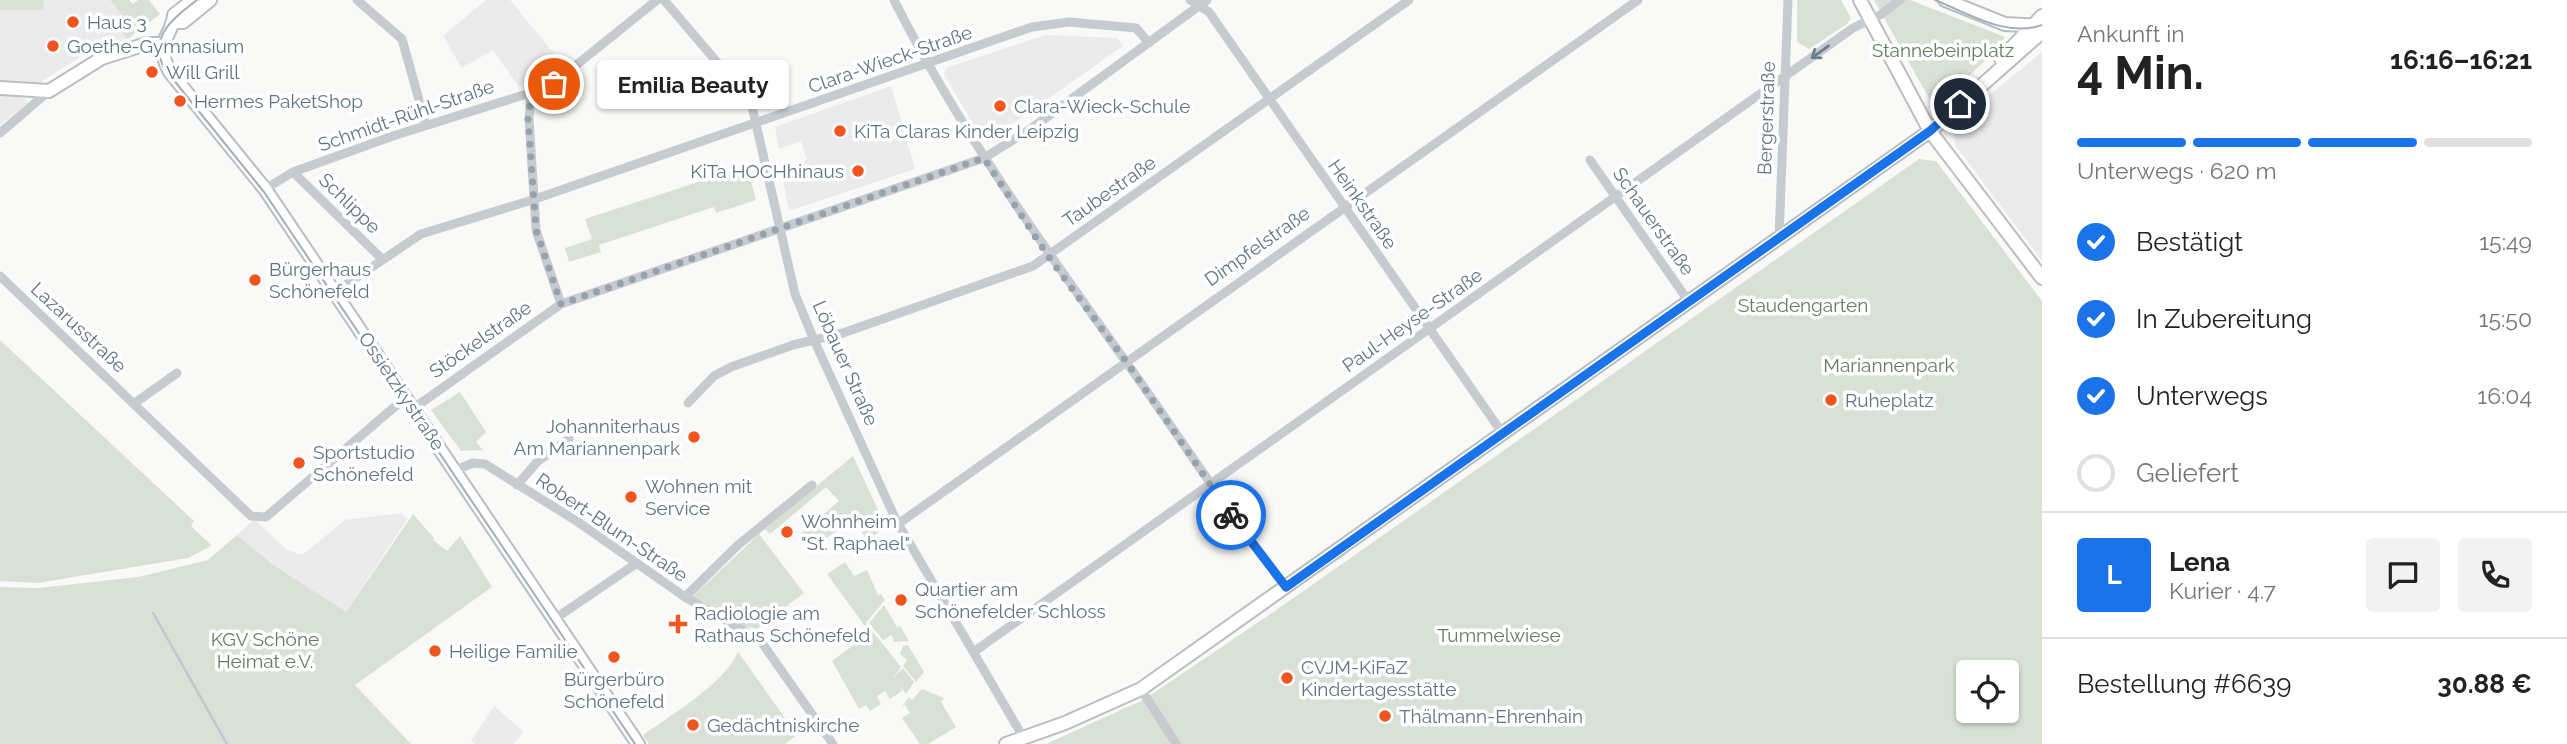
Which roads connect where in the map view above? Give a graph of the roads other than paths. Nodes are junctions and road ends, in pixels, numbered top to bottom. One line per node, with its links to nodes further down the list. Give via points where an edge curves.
1 (193, 0): 16 (main road, via 174,15)
2 (210, 0): 16 (main road, via 183,22)
3 (357, 0): 27 (street, via 402,39)
4 (657, 0): 24 (street, Schmidt-Rühl-Straße, via 554,84)
5 (664, 0): 26 (street, Löbauer Straße, via 751,102)
6 (894, 0): 20 (street)
7 (1409, 0): 25 (street, Taubestraße)
8 (1639, 0): 36 (street, Dimpfelstraße)
9 (1788, 0): 21 (street, Bergerstraße)
10 (1860, 0): 15 (main road)
11 (1900, 0): 15 (street)
12 (1945, 0): 17 (main road)
13 (1199, 2): 18 (street, Stöckelstraße); 25 (street, Heinkstraße)
14 (2042, 16): 17 (main road)
15 (1870, 19): 21 (street, Paul-Heyse-Straße, one-way to 21); 28 (main road)
16 (174, 22): 19 (main road)
17 (2034, 33): 28 (main road)
18 (1149, 43): 20 (street, Clara-Wieck-Straße, via 1136,29 1048,23); 30 (street, Stöckelstraße)
19 (163, 44): 23 (main road, via 146,44 102,58); 33 (main road, Ossietzkystraße, via 170,72)
20 (928, 64): 26 (street, Clara-Wieck-Straße); 30 (street)
21 (1786, 77): 34 (street, Paul-Heyse-Straße); 38 (street, Bergerstraße)
22 (0, 89): 23 (main road)
23 (49, 91): 29 (street)
24 (531, 94): 27 (street, Schmidt-Rühl-Straße); 35 (street)
25 (1270, 98): 36 (street, Heinkstraße); 39 (street, Taubestraße)
26 (755, 124): 35 (street, Clara-Wieck-Straße); 37 (street, Löbauer Straße)
27 (426, 125): 32 (street, Schmidt-Rühl-Straße)
28 (1930, 131): 38 (main road); 42 (main road)
29 (0, 133)
30 (984, 158): 37 (street, Stöckelstraße); 39 (street)
31 (1590, 160): 34 (street, Schauerstraße)
32 (293, 173): 33 (street, Schmidt-Rühl-Straße); 40 (street, Schlippe)
33 (265, 188): 43 (main road, Ossietzkystraße)
34 (1615, 197): 44 (street, Schauerstraße); 46 (street, Paul-Heyse-Straße)
35 (532, 200): 40 (street, Clara-Wieck-Straße, via 421,234); 45 (street, via 536,230)
36 (1343, 207): 46 (street, Heinkstraße); 48 (street, Dimpfelstraße)
37 (779, 229): 45 (street, Stöckelstraße); 47 (street, Löbauer Straße, via 795,294)
38 (1779, 238): 44 (main road)
39 (1048, 256): 47 (street, Taubestraße, via 1012,274); 48 (street)
40 (382, 259): 43 (street, Clara-Wieck-Straße)
41 (0, 276): 51 (street, Lazarusstraße)
42 (2042, 278)
43 (335, 292): 50 (main road, Ossietzkystraße)
44 (1689, 302): 53 (main road)
45 (561, 304): 50 (street, Stöckelstraße)
46 (1429, 329): 53 (street, Heinkstraße); 56 (street, Paul-Heyse-Straße)
47 (814, 340): 52 (street, Taubestraße, via 714,376); 60 (street, Löbauer Straße)
48 (1126, 361): 56 (street); 60 (street, Dimpfelstraße)
49 (177, 373): 51 (street)
50 (410, 402): 55 (main road, Ossietzkystraße); 59 (street, Stöckelstraße, via 266,517)
51 (135, 403): 59 (street, Lazarusstraße)
52 (688, 403)
53 (1503, 434): 62 (main road)
54 (569, 439): 57 (street, Robert-Blum-Straße, via 538,461)
55 (456, 470): 57 (street, Robert-Blum-Straße, via 485,464); 64 (main road, Ossietzkystraße)
56 (1209, 484): 62 (street); 65 (street, Paul-Heyse-Straße)
57 (517, 485): 61 (street, Robert-Blum-Straße)
58 (812, 485): 63 (street, via 738,545)
59 (251, 516)
60 (898, 524): 65 (street, Löbauer Straße)
61 (637, 563): 63 (street, Robert-Blum-Straße); 64 (street)
62 (1286, 587): 66 (main road)
63 (685, 597): 69 (street, Robert-Blum-Straße, via 760,640)
64 (556, 618): 68 (main road, Ossietzkystraße)
65 (975, 651): 67 (street, Löbauer Straße)
66 (1141, 689): 67 (main road); 71 (street)
67 (1023, 737): 70 (main road)
68 (638, 744)
69 (833, 744)
70 (1006, 744)
71 (1176, 744)

